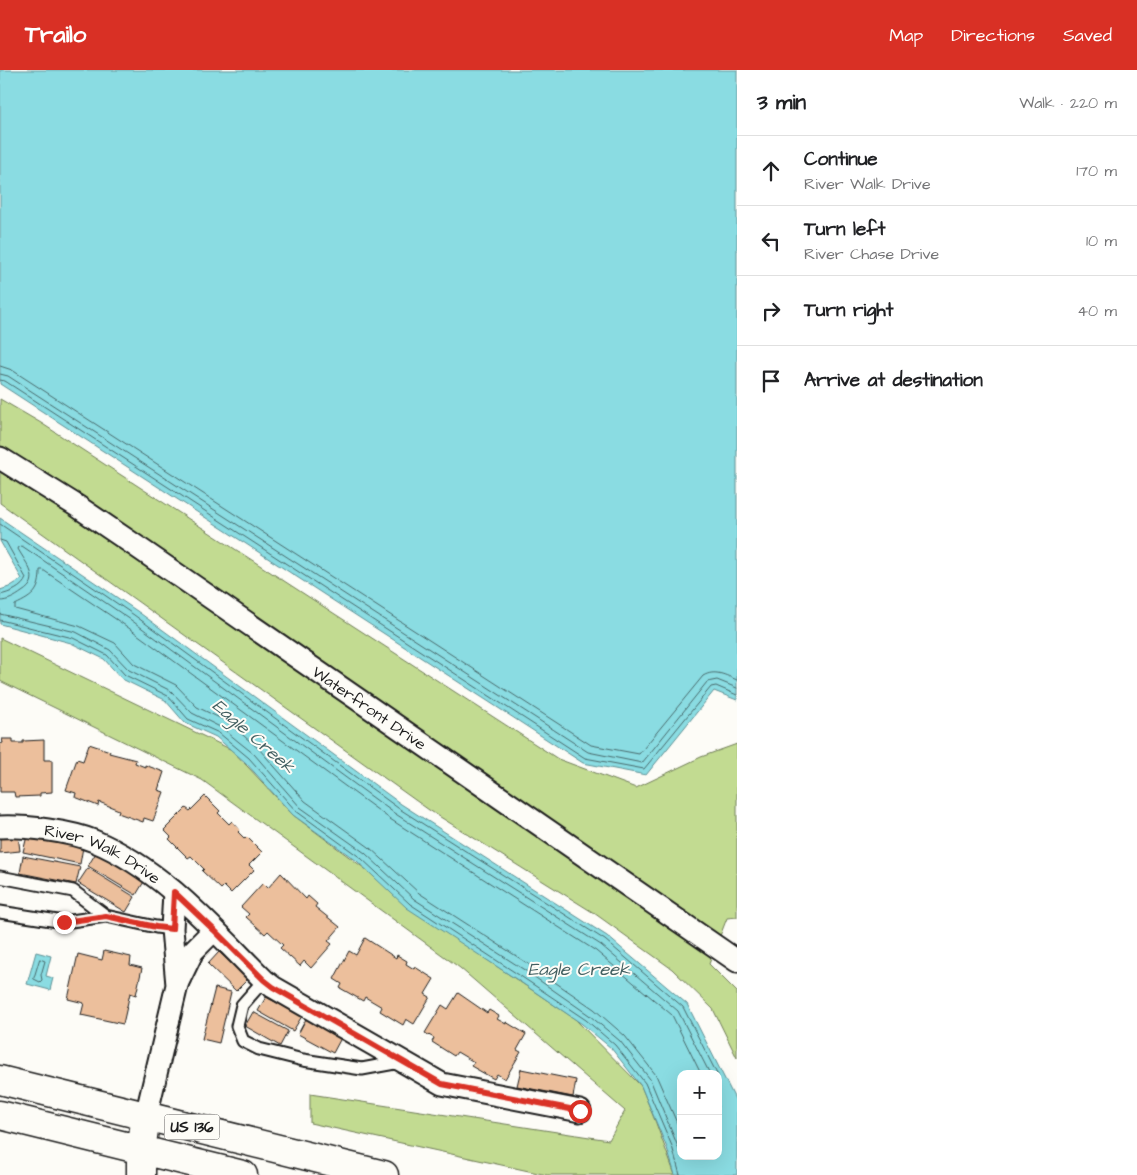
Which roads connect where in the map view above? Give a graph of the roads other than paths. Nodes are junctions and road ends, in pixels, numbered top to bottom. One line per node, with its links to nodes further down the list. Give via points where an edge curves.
1 (0, 458): 9 (street, Waterfront Drive, via 130,542)
2 (0, 827): 4 (street, River Walk Drive, via 40,829 93,841 137,864)
3 (0, 877): 6 (lane, via 73,891)
4 (174, 892): 7 (street); 8 (street, River Walk Drive)
5 (0, 912): 6 (lane, via 64,922)
6 (106, 916): 7 (lane)
7 (172, 929): 11 (street)
8 (214, 930): 10 (street, River Walk Drive); 11 (street, via 193,951)
9 (737, 961)
10 (264, 980): 12 (street, River Walk Drive); 12 (lane, via 242,1005 237,1026 243,1041 259,1049 303,1060 362,1069)
11 (177, 985): 16 (street)
12 (401, 1062): 14 (street, River Walk Drive, via 442,1084)
13 (0, 1080): 16 (main road, US 136)
14 (580, 1111)
15 (0, 1115): 17 (main road, US 136)
16 (146, 1116): 17 (main road); 19 (main road, US 136)
17 (141, 1163): 18 (main road, US 136)
18 (243, 1175)
19 (384, 1175)

